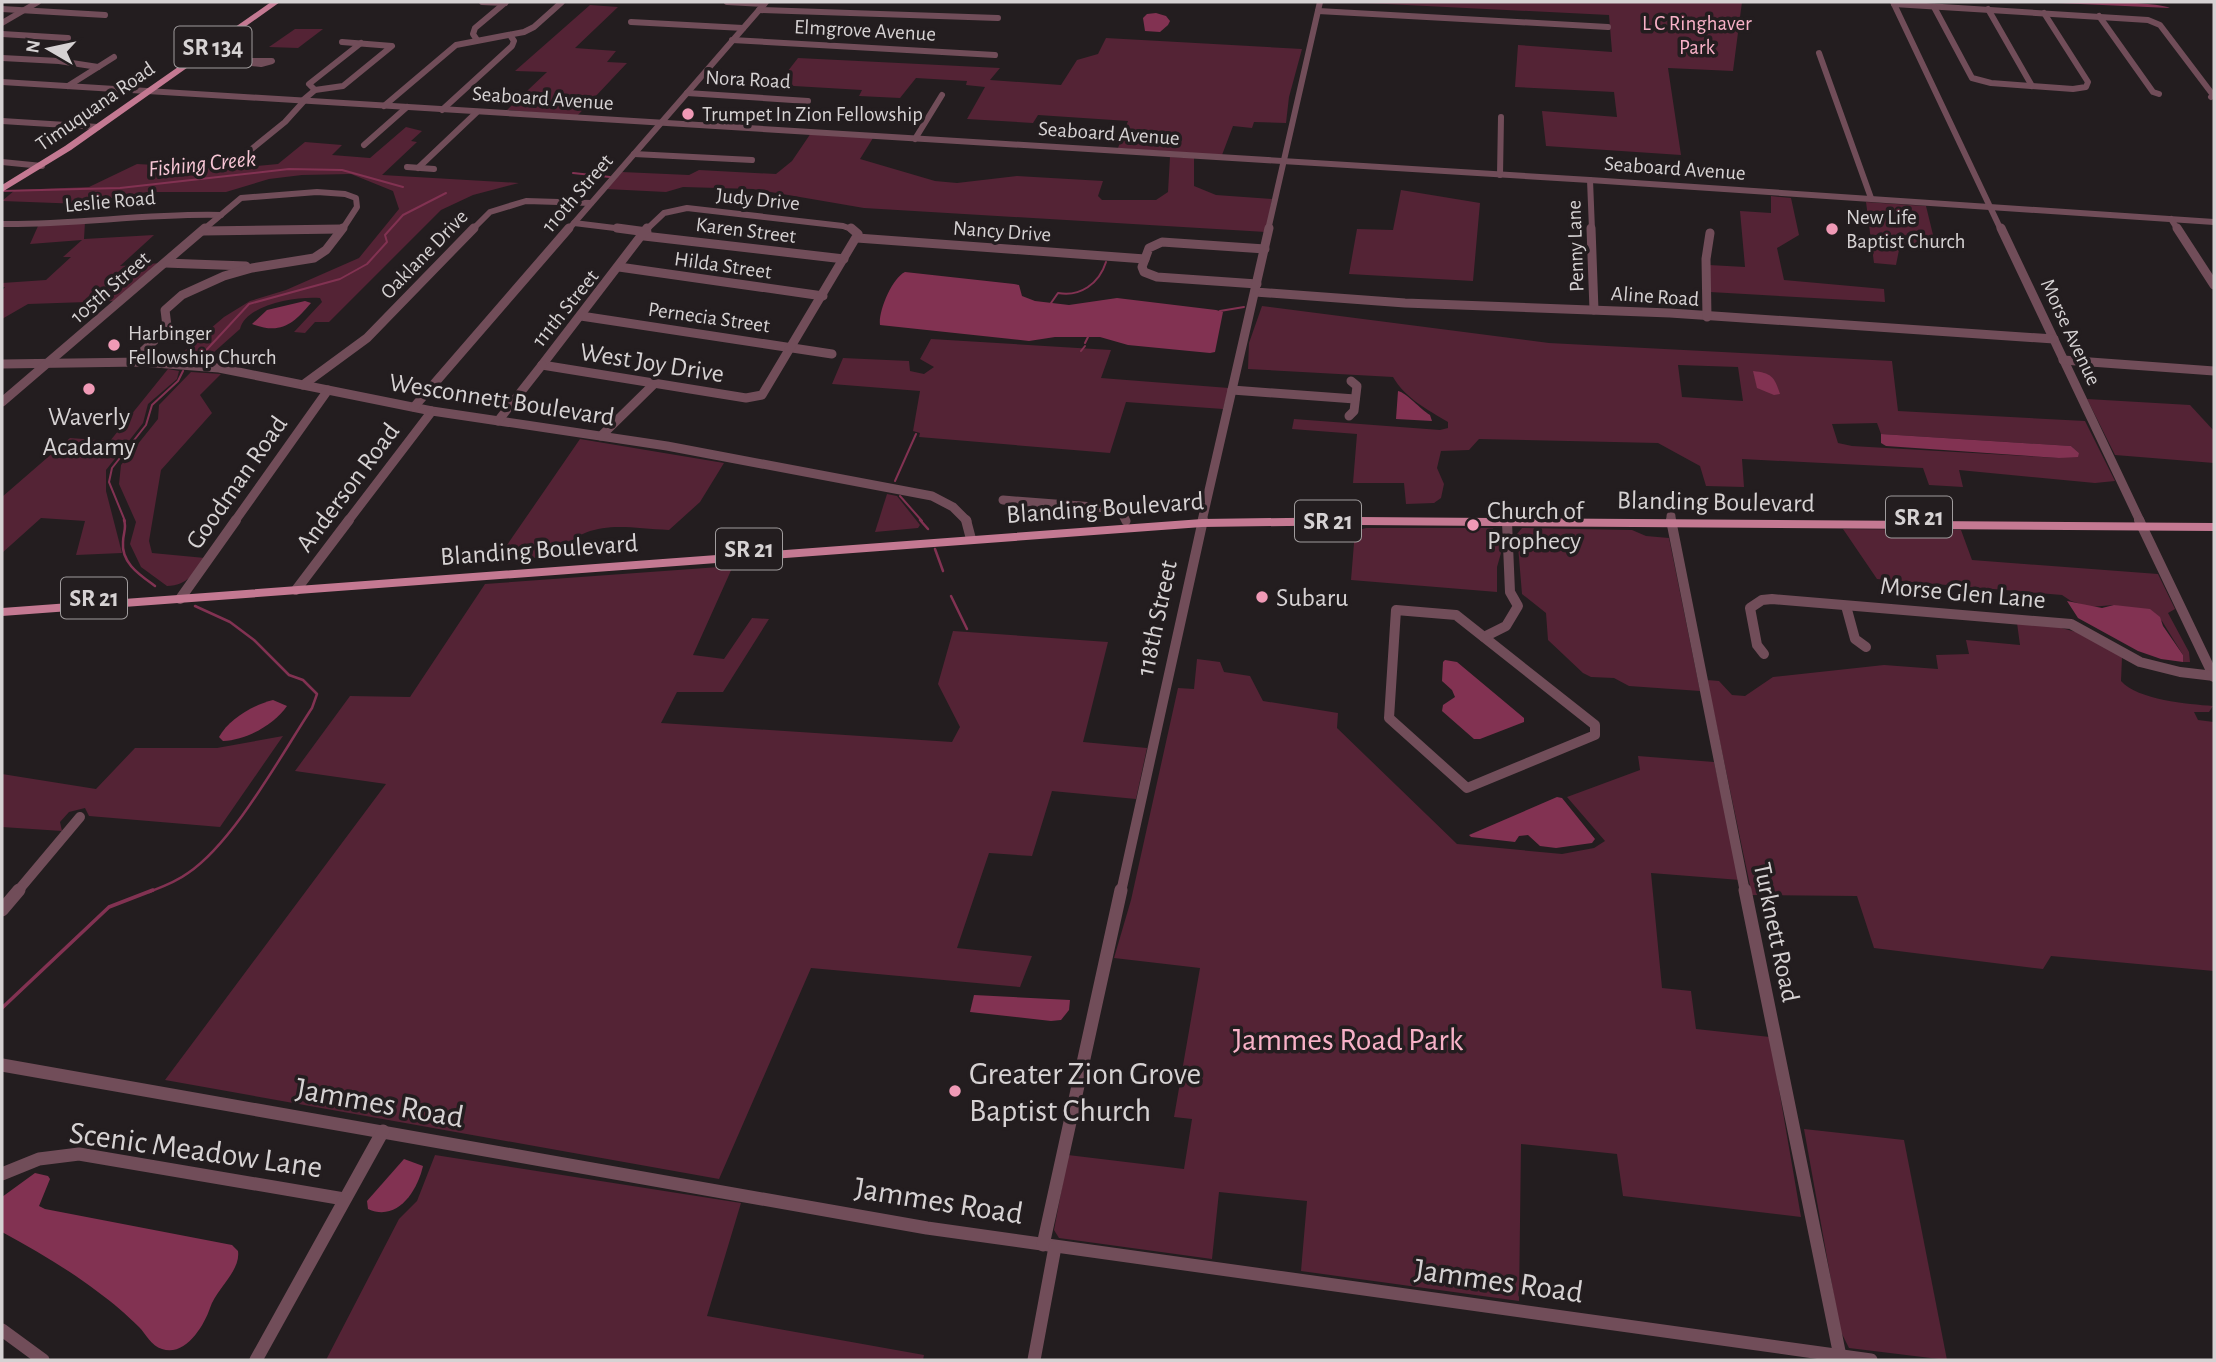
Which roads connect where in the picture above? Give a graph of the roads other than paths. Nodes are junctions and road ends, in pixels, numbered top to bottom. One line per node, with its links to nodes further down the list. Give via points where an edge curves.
1 (38, 2): 13 (street)
2 (276, 2): 34 (main road, Timuquana Road / SR 134)
3 (482, 2): 4 (street)
4 (506, 2): 26 (street, via 475,28)
5 (562, 2): 24 (street, via 534,27)
6 (727, 2): 9 (street)
7 (1320, 2): 14 (street, 118th Street)
8 (1895, 4): 10 (street); 72 (street, Morse Avenue)
9 (763, 5): 18 (street); 22 (street, 110th Street)
10 (1930, 6): 12 (street); 39 (street, via 1972,78)
11 (2, 9): 13 (street)
12 (1988, 9): 15 (street); 39 (street)
13 (23, 11): 16 (street); 20 (street)
14 (1318, 11): 21 (street); 61 (street, 118th Street)
15 (2044, 13): 17 (street); 39 (street, via 2088,85 2074,89)
16 (105, 15)
17 (2099, 16): 43 (street); 45 (street, via 2160,25)
18 (998, 18)
19 (631, 22): 22 (street)
20 (2, 23)
21 (1608, 27)
22 (743, 28): 27 (street, 110th Street)
23 (2, 34): 25 (street)
24 (510, 35): 26 (street); 50 (street, via 512,46)
25 (68, 38)
26 (477, 40): 48 (street, via 453,47)
27 (732, 40): 31 (street, Elmgrove Avenue); 42 (street, 110th Street)
28 (342, 42): 29 (street)
29 (361, 43): 41 (street, via 309,84); 41 (street, via 392,46 343,86)
30 (1819, 53): 70 (street)
31 (995, 55)
32 (114, 57): 36 (street)
33 (2, 58): 36 (street)
34 (197, 58): 35 (street); 40 (main road, Timuquana Road / SR 134)
35 (247, 61)
36 (98, 67): 38 (street)
37 (2, 82): 38 (street, Seaboard Avenue)
38 (68, 86): 40 (street, Seaboard Avenue)
39 (2032, 86)
40 (149, 91): 47 (street, Seaboard Avenue); 55 (main road, Timuquana Road / SR 134)
41 (318, 91): 47 (street)
42 (687, 93): 46 (street, Nora Road); 54 (street, 110th Street)
43 (2159, 94)
44 (942, 95): 56 (street)
45 (2211, 97)
46 (808, 100)
47 (305, 101): 48 (street, Seaboard Avenue); 58 (street)
48 (384, 106): 49 (street, Seaboard Avenue)
49 (407, 107): 50 (street, Seaboard Avenue); 57 (street)
50 (442, 110): 51 (street, Seaboard Avenue)
51 (477, 112): 54 (street, Seaboard Avenue); 65 (street)
52 (1501, 117): 67 (street)
53 (2, 121): 55 (street)
54 (661, 123): 56 (street, Seaboard Avenue); 59 (street, 110th Street)
55 (98, 127): 63 (main road, Timuquana Road / SR 134)
56 (915, 139): 61 (street, Seaboard Avenue)
57 (364, 145)
58 (248, 152)
59 (634, 154): 60 (street); 71 (street, 110th Street)
60 (752, 160)
61 (1284, 161): 67 (street, Seaboard Avenue); 84 (street, 118th Street)
62 (2, 162): 63 (street)
63 (42, 166): 69 (main road, Timuquana Road / SR 134)
64 (407, 167): 65 (street)
65 (418, 168): 66 (street)
66 (433, 169)
67 (1500, 175): 68 (street, Seaboard Avenue)
68 (1590, 180): 70 (street, Seaboard Avenue); 93 (street, Penny Lane)
69 (3, 189)
70 (1871, 198): 72 (street, Seaboard Avenue)
71 (591, 203): 77 (street, 110th Street); 107 (street, Oaklane Drive, via 526,201 490,212 360,345)
72 (1990, 206): 75 (street, Seaboard Avenue); 96 (street, Morse Avenue)
73 (221, 215): 78 (street, Leslie Road, via 161,213); 79 (street, 105th Street, via 240,198 319,191 347,194 358,202); 80 (street, 105th Street)
74 (660, 216): 81 (street, Judy Drive, via 687,208); 83 (street, 111th Street)
75 (2171, 219): 76 (street, Seaboard Avenue); 90 (street)
76 (2214, 222)
77 (574, 223): 83 (street, Karen Street); 112 (street, 110th Street)
78 (2, 224)
79 (341, 229): 80 (street); 89 (street, via 315,257)
80 (203, 230): 87 (street, 105th Street)
81 (855, 233): 85 (street); 86 (street, Nancy Drive)
82 (1710, 233): 95 (street)
83 (646, 234): 85 (street, Karen Street); 88 (street, 111th Street)
84 (1265, 249): 86 (street, via 1167,242 1149,248); 91 (street, 118th Street)
85 (844, 259): 92 (street)
86 (1145, 259): 91 (street, Aline Road, via 1144,272 1157,276)
87 (165, 262): 89 (street); 101 (street, 105th Street)
88 (620, 267): 92 (street, Hilda Street); 94 (street, 111th Street)
89 (233, 270): 100 (street, via 172,302 165,310 164,331)
90 (2214, 285)
91 (1256, 288): 93 (street, Aline Road, via 1405,303); 109 (street, 118th Street)
92 (822, 296): 97 (street)
93 (1594, 310): 95 (street, Aline Road)
94 (581, 316): 97 (street, Pernecia Street); 103 (street, 111th Street)
95 (1707, 317): 96 (street, Aline Road)
96 (2054, 340): 99 (street, Morse Avenue)
97 (792, 347): 98 (street, Pernecia Street); 106 (street, West Joy Drive, via 766,392 756,397)
98 (832, 354)
99 (2063, 360): 104 (street); 124 (street, Morse Avenue)
100 (132, 362): 101 (street, Wesconnett Boulevard); 107 (street, Wesconnett Boulevard, via 219,368)
101 (49, 363): 102 (street, Wesconnett Boulevard); 111 (street, 105th Street)
102 (2, 364)
103 (541, 365): 106 (street, West Joy Drive); 115 (street, 111th Street)
104 (2214, 371)
105 (1351, 381): 110 (street, via 1357,386)
106 (655, 383): 116 (street)
107 (303, 385): 108 (street, Wesconnett Boulevard)
108 (328, 390): 112 (street, Wesconnett Boulevard); 133 (street, Goodman Road)
109 (1232, 390): 110 (street); 121 (street, 118th Street)
110 (1355, 399): 114 (street)
111 (2, 402)
112 (414, 407): 113 (street, Wesconnett Boulevard)
113 (432, 411): 115 (street, Wesconnett Boulevard); 132 (street, Anderson Road)
114 (1349, 416)
115 (498, 421): 116 (street, Wesconnett Boulevard)
116 (601, 436): 127 (street, Wesconnett Boulevard, via 917,492 956,509 971,525)
117 (1003, 500): 123 (street, via 1120,509)
118 (1358, 518): 120 (main road, Blanding Boulevard / SR 21); 120 (main road, Blanding Boulevard / SR 21); 121 (main road, Blanding Boulevard / SR 21)
119 (2214, 518): 124 (main road, Blanding Boulevard / SR 21)
120 (1509, 519): 122 (main road, Blanding Boulevard / SR 21); 122 (main road, Blanding Boulevard / SR 21, via 1542,515); 138 (street, via 1510,592 1518,606 1507,627)
121 (1202, 520): 123 (main road, Blanding Boulevard / SR 21); 125 (main road, Blanding Boulevard / SR 21); 148 (street, 118th Street)
122 (1671, 520): 124 (main road, Blanding Boulevard / SR 21); 151 (street, Turknett Road)
123 (1126, 521): 125 (main road, Blanding Boulevard / SR 21)
124 (2141, 522): 126 (main road, Blanding Boulevard / SR 21); 141 (street, Morse Avenue)
125 (1087, 527): 127 (main road, Blanding Boulevard / SR 21)
126 (2214, 527)
127 (971, 535): 128 (main road, Blanding Boulevard / SR 21)
128 (751, 552): 129 (main road, Blanding Boulevard / SR 21); 130 (main road, Blanding Boulevard / SR 21)
129 (610, 559): 130 (main road); 131 (main road, Blanding Boulevard / SR 21)
130 (527, 573): 131 (main road, Blanding Boulevard / SR 21)
131 (429, 576): 132 (main road, Blanding Boulevard / SR 21)
132 (299, 586): 133 (main road, Blanding Boulevard / SR 21)
133 (183, 595): 135 (main road, Blanding Boulevard / SR 21)
134 (2, 604): 135 (main road, Blanding Boulevard / SR 21)
135 (46, 605): 137 (main road, Blanding Boulevard / SR 21)
136 (1846, 606): 139 (street, via 1855,639); 140 (street, Morse Glen Lane, via 1772,599 1755,603 1749,613); 141 (street, Morse Glen Lane, via 2071,624 2140,662)
137 (2, 612)
138 (1484, 637): 138 (street, via 1596,729 1595,734 1467,788 1389,718 1396,610 1456,615)
139 (1866, 647)
140 (1764, 654)
141 (2214, 677)
142 (80, 817): 143 (street)
143 (2, 910)
144 (2, 1065): 145 (street, Jammes Road)
145 (383, 1131): 147 (street); 148 (street, Jammes Road)
146 (2, 1174): 147 (street, Scenic Meadow Lane, via 55,1154 79,1154)
147 (345, 1199): 153 (street)
148 (1049, 1246): 150 (street, Jammes Road); 154 (street, 118th Street)
149 (2, 1330): 152 (street)
150 (1778, 1354): 151 (street, Jammes Road)
151 (1840, 1356): 155 (street, Jammes Road)
152 (43, 1360)
153 (256, 1360)
154 (1034, 1360)
155 (1871, 1360)

